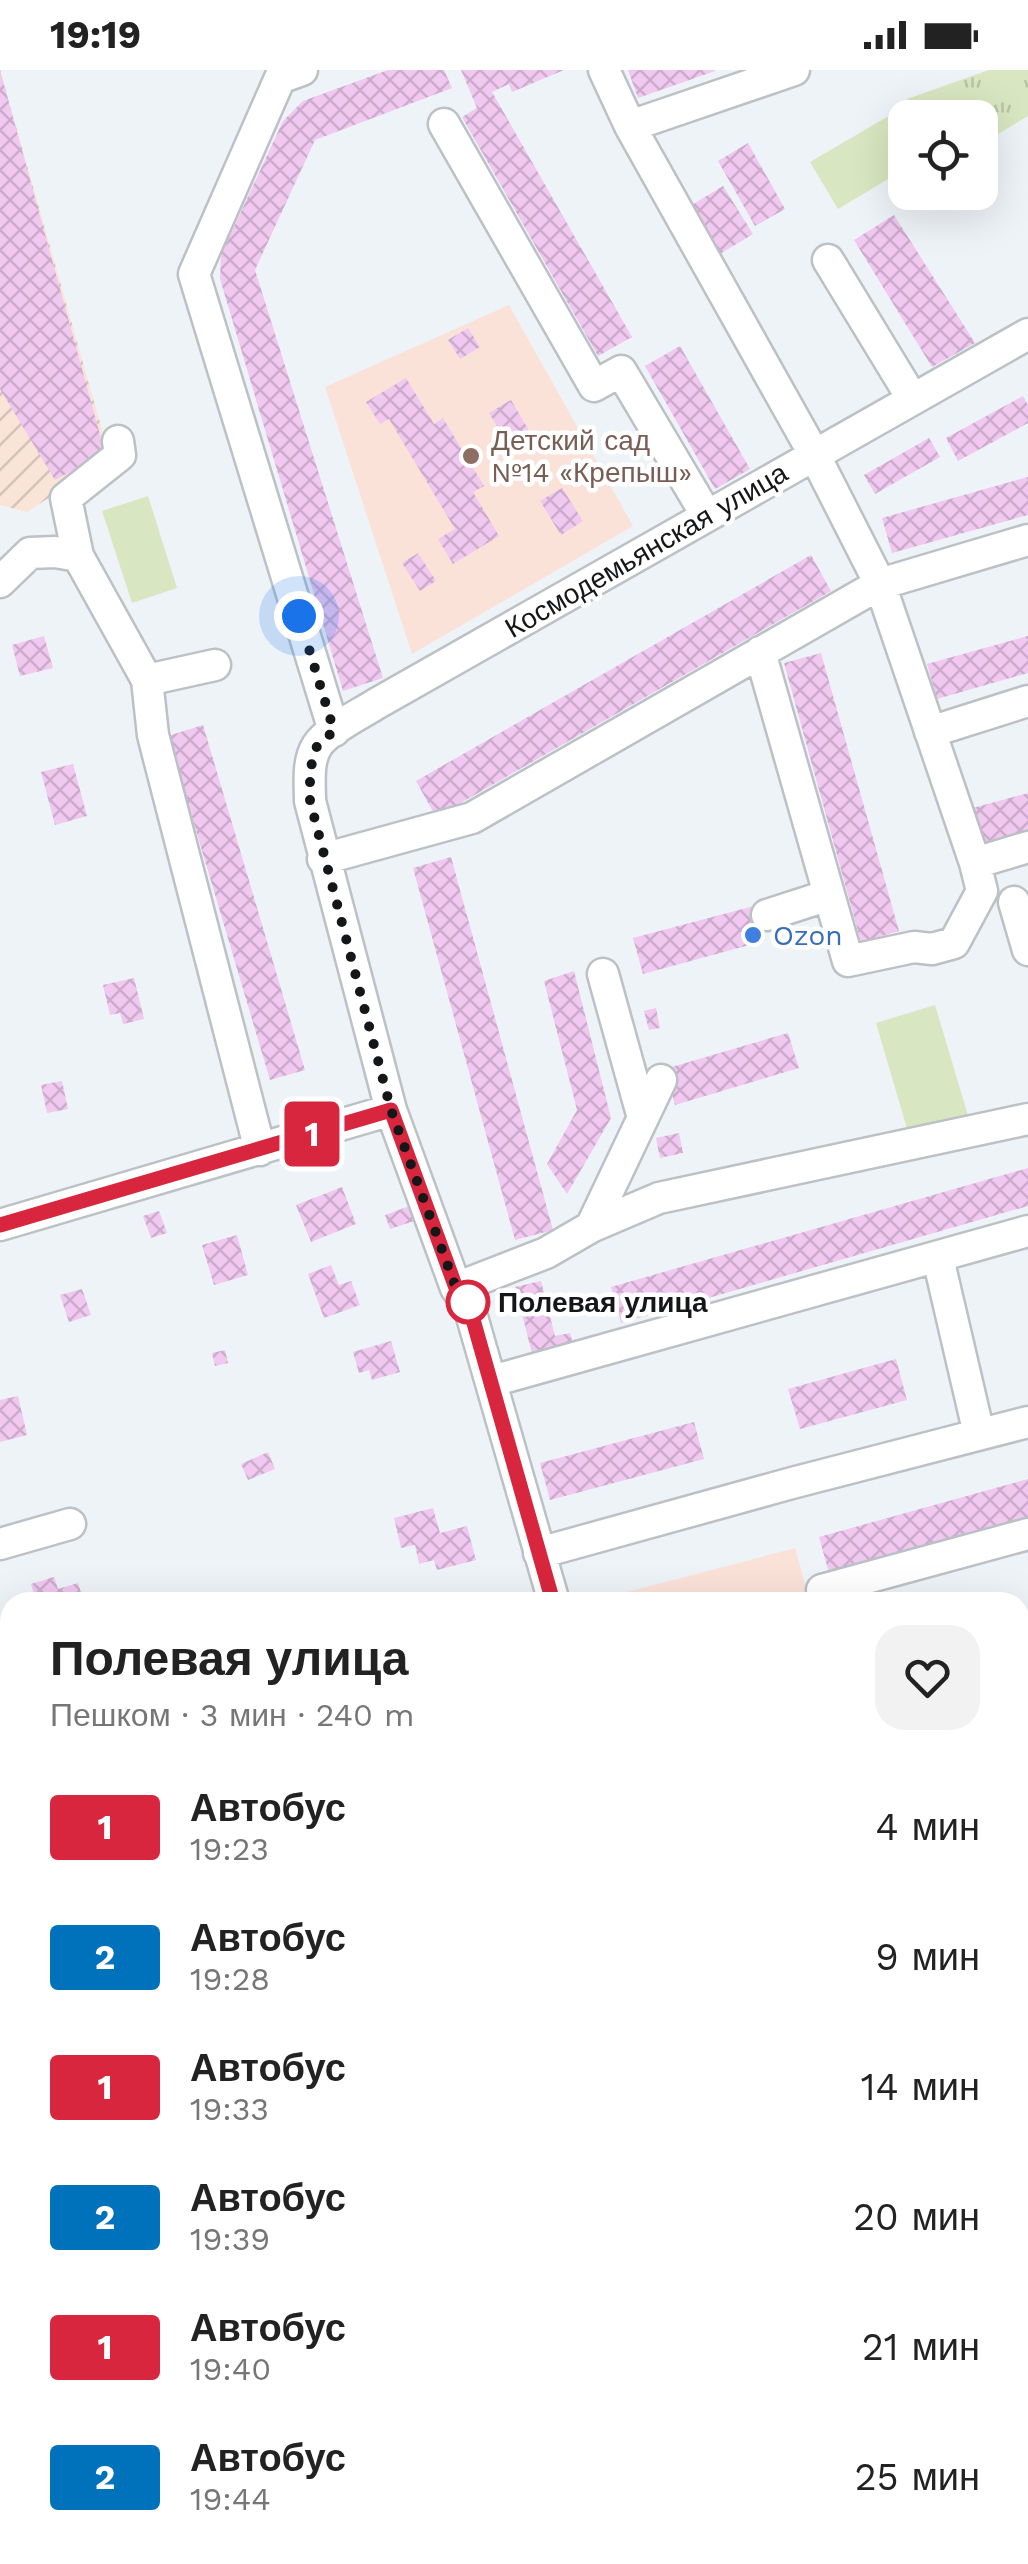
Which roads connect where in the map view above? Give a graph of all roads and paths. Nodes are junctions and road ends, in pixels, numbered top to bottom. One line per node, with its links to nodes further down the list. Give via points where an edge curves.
1 (302, 70): 20 (street, via 280,78 194,274)
2 (604, 70): 5 (street)
3 (794, 70): 5 (street)
4 (444, 124): 11 (street, via 594,386 621,371)
5 (630, 126): 10 (street)
6 (828, 260): 8 (street)
7 (1028, 334): 8 (street, Космодемьянская улица)
8 (912, 398): 10 (street, Космодемьянская улица)
9 (118, 441): 13 (street, via 120,455 66,498)
10 (814, 454): 11 (street, Космодемьянская улица); 15 (street)
11 (706, 516): 20 (street, Космодемьянская улица)
12 (1028, 540): 15 (street)
13 (78, 556): 14 (street, via 30,553); 18 (street)
14 (0, 582)
15 (880, 584): 16 (street); 21 (street)
16 (760, 652): 23 (street, via 472,818); 25 (street)
17 (216, 665): 18 (street)
18 (147, 680): 34 (street, via 153,735)
19 (1028, 702): 21 (street)
20 (334, 731): 23 (street, Космодемьянская улица, via 317,746 310,770)
21 (930, 732): 24 (street)
22 (1028, 847): 24 (street)
23 (323, 858): 31 (street)
24 (978, 877): 25 (street, via 954,943 848,961); 26 (street)
25 (829, 896): 27 (street)
26 (1021, 900): 28 (street)
27 (768, 915)
28 (1028, 950)
29 (603, 974): 32 (street)
30 (662, 1080): 32 (street)
31 (391, 1110): 34 (street); 39 (street)
32 (643, 1118): 36 (street)
33 (1028, 1119): 36 (street, via 659,1198)
34 (260, 1150): 35 (street)
35 (0, 1225)
36 (591, 1227): 39 (street, via 546,1253)
37 (1028, 1231): 38 (street)
38 (938, 1258): 40 (street); 42 (street)
39 (456, 1288): 40 (street, via 468,1302)
40 (492, 1381): 46 (street)
41 (1028, 1422): 42 (street)
42 (979, 1434): 46 (street)
43 (70, 1524): 45 (street)
44 (1028, 1534): 47 (street)
45 (0, 1544)
46 (539, 1554): 48 (street)
47 (822, 1590)
48 (551, 1592)

